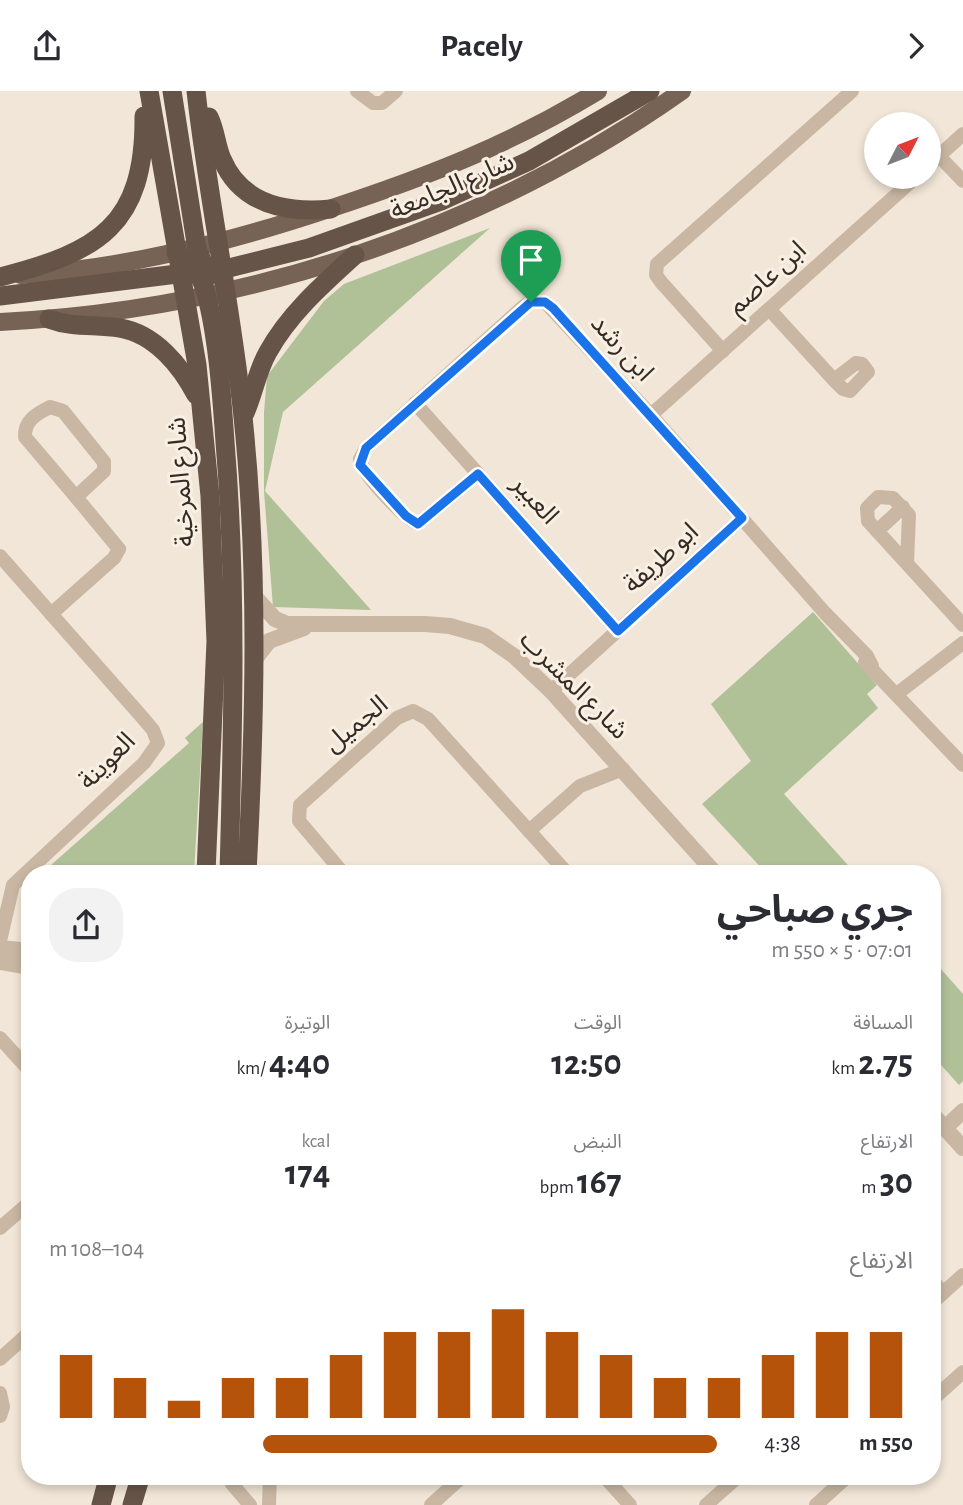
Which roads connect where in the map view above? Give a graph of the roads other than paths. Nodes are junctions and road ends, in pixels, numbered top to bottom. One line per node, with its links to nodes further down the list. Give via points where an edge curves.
1 (148, 91): 17 (highway, شارع المرخية); 20 (highway, via 141,167 118,218 99,238 69,257)
2 (172, 91): 19 (highway)
3 (356, 91): 4 (street, via 373,103 382,103)
4 (396, 91)
5 (598, 91): 15 (main road, شارع الجامعة, via 470,160)
6 (650, 91): 19 (highway, via 540,155 441,201 309,249)
7 (682, 91): 18 (main road, شارع الجامعة, via 526,184)
8 (852, 91): 26 (street, via 657,264 661,282)
9 (197, 94): 15 (highway, via 212,123 222,159 246,190 285,209); 16 (highway, شارع المرخية)
10 (963, 134): 11 (street)
11 (942, 153)
12 (942, 166): 13 (street)
13 (963, 181)
14 (903, 189): 23 (street, ابن عاصم)
15 (331, 209): 16 (main road, شارع الجامعة)
16 (219, 243): 19 (highway, شارع المرخية)
17 (176, 253): 19 (highway, شارع المرخية); 20 (main road, via 92,269)
18 (355, 255): 21 (main road, شارع الجامعة); 31 (highway, via 278,337 267,353)
19 (200, 275): 21 (highway, شارع المرخية); 22 (highway); 24 (main road); 29 (highway, شارع المرخية); 53 (highway, via 223,409 234,586)
20 (0, 277)
21 (226, 291): 31 (highway, شارع المرخية)
22 (0, 296)
23 (769, 309): 26 (street, ابن عاصم); 27 (street)
24 (49, 319): 25 (main road); 29 (highway, via 138,334 178,365)
25 (0, 322)
26 (723, 351): 30 (street, ابن عاصم)
27 (834, 380)
28 (415, 403): 30 (street, ابن رشد, via 524,306 538,301 553,308); 32 (street, العبير); 32 (street, ابن رشد, via 362,453 360,465 365,471 418,524)
29 (201, 404): 52 (highway, شارع المرخية, via 216,641)
30 (651, 415): 35 (street, ابن رشد)
31 (243, 417): 39 (highway, شارع المرخية)
32 (478, 474): 43 (street, العبير)
33 (76, 497): 33 (street, via 25,437 30,420 50,407 63,411 104,462 104,471); 40 (street, via 119,549)
34 (903, 507): 36 (street); 36 (street, via 886,496 872,502 866,516); 37 (street, via 910,519)
35 (742, 518): 43 (street, ابو طريفة); 47 (street, ابن رشد, via 825,613 830,625)
36 (877, 531): 37 (street)
37 (907, 563): 41 (street)
38 (3, 564): 40 (street, العوينة)
39 (254, 596): 42 (street, شارع المشرب, via 275,619); 45 (highway, شارع المرخية)
40 (51, 614): 51 (street, العوينة, via 153,730 158,743 144,764)
41 (963, 625)
42 (310, 626): 45 (street, شارع المشرب, via 269,641); 46 (street, شارع المشرب, via 425,624 468,630 501,645)
43 (618, 631): 46 (street, ابو طريفة)
44 (963, 643): 47 (street)
45 (255, 659): 54 (highway, شارع المرخية)
46 (551, 691): 49 (street, شارع المشرب)
47 (898, 694): 48 (street, ابن رشد)
48 (963, 765)
49 (623, 769): 50 (street, via 580,786); 57 (street, شارع المشرب)
50 (529, 831): 55 (street, الجميل, via 428,719 421,713 405,712 300,805 299,821); 56 (street, الجميل)
51 (34, 865)
52 (206, 865)
53 (229, 865)
54 (247, 865)
55 (336, 865)
56 (560, 865)
57 (708, 865)
58 (21, 877): 59 (street, العوينة, via 13,884)
59 (0, 941)
60 (0, 948): 61 (street)
61 (21, 950)
62 (0, 962): 63 (street)
63 (21, 966)
64 (0, 1038): 65 (street)
65 (21, 1061)
66 (963, 1111): 68 (street)
67 (941, 1124): 68 (street)
68 (945, 1128): 69 (street)
69 (963, 1148)
70 (21, 1210): 71 (street)
71 (0, 1228)
72 (963, 1275): 73 (street)
73 (941, 1295)
74 (21, 1340): 75 (street)
75 (0, 1359)
76 (963, 1372): 77 (street)
77 (941, 1392)
78 (0, 1393): 79 (street)
79 (0, 1416)
80 (106, 1485): 88 (highway)
81 (138, 1485): 89 (highway)
82 (233, 1485): 90 (street)
83 (270, 1485): 91 (street)
84 (453, 1485): 92 (street)
85 (612, 1485): 93 (street)
86 (729, 1485): 94 (street)
87 (838, 1485): 95 (street)
88 (101, 1505)
89 (132, 1505)
90 (250, 1505)
91 (269, 1505)
92 (432, 1505)
93 (630, 1505)
94 (706, 1505)
95 (816, 1505)

